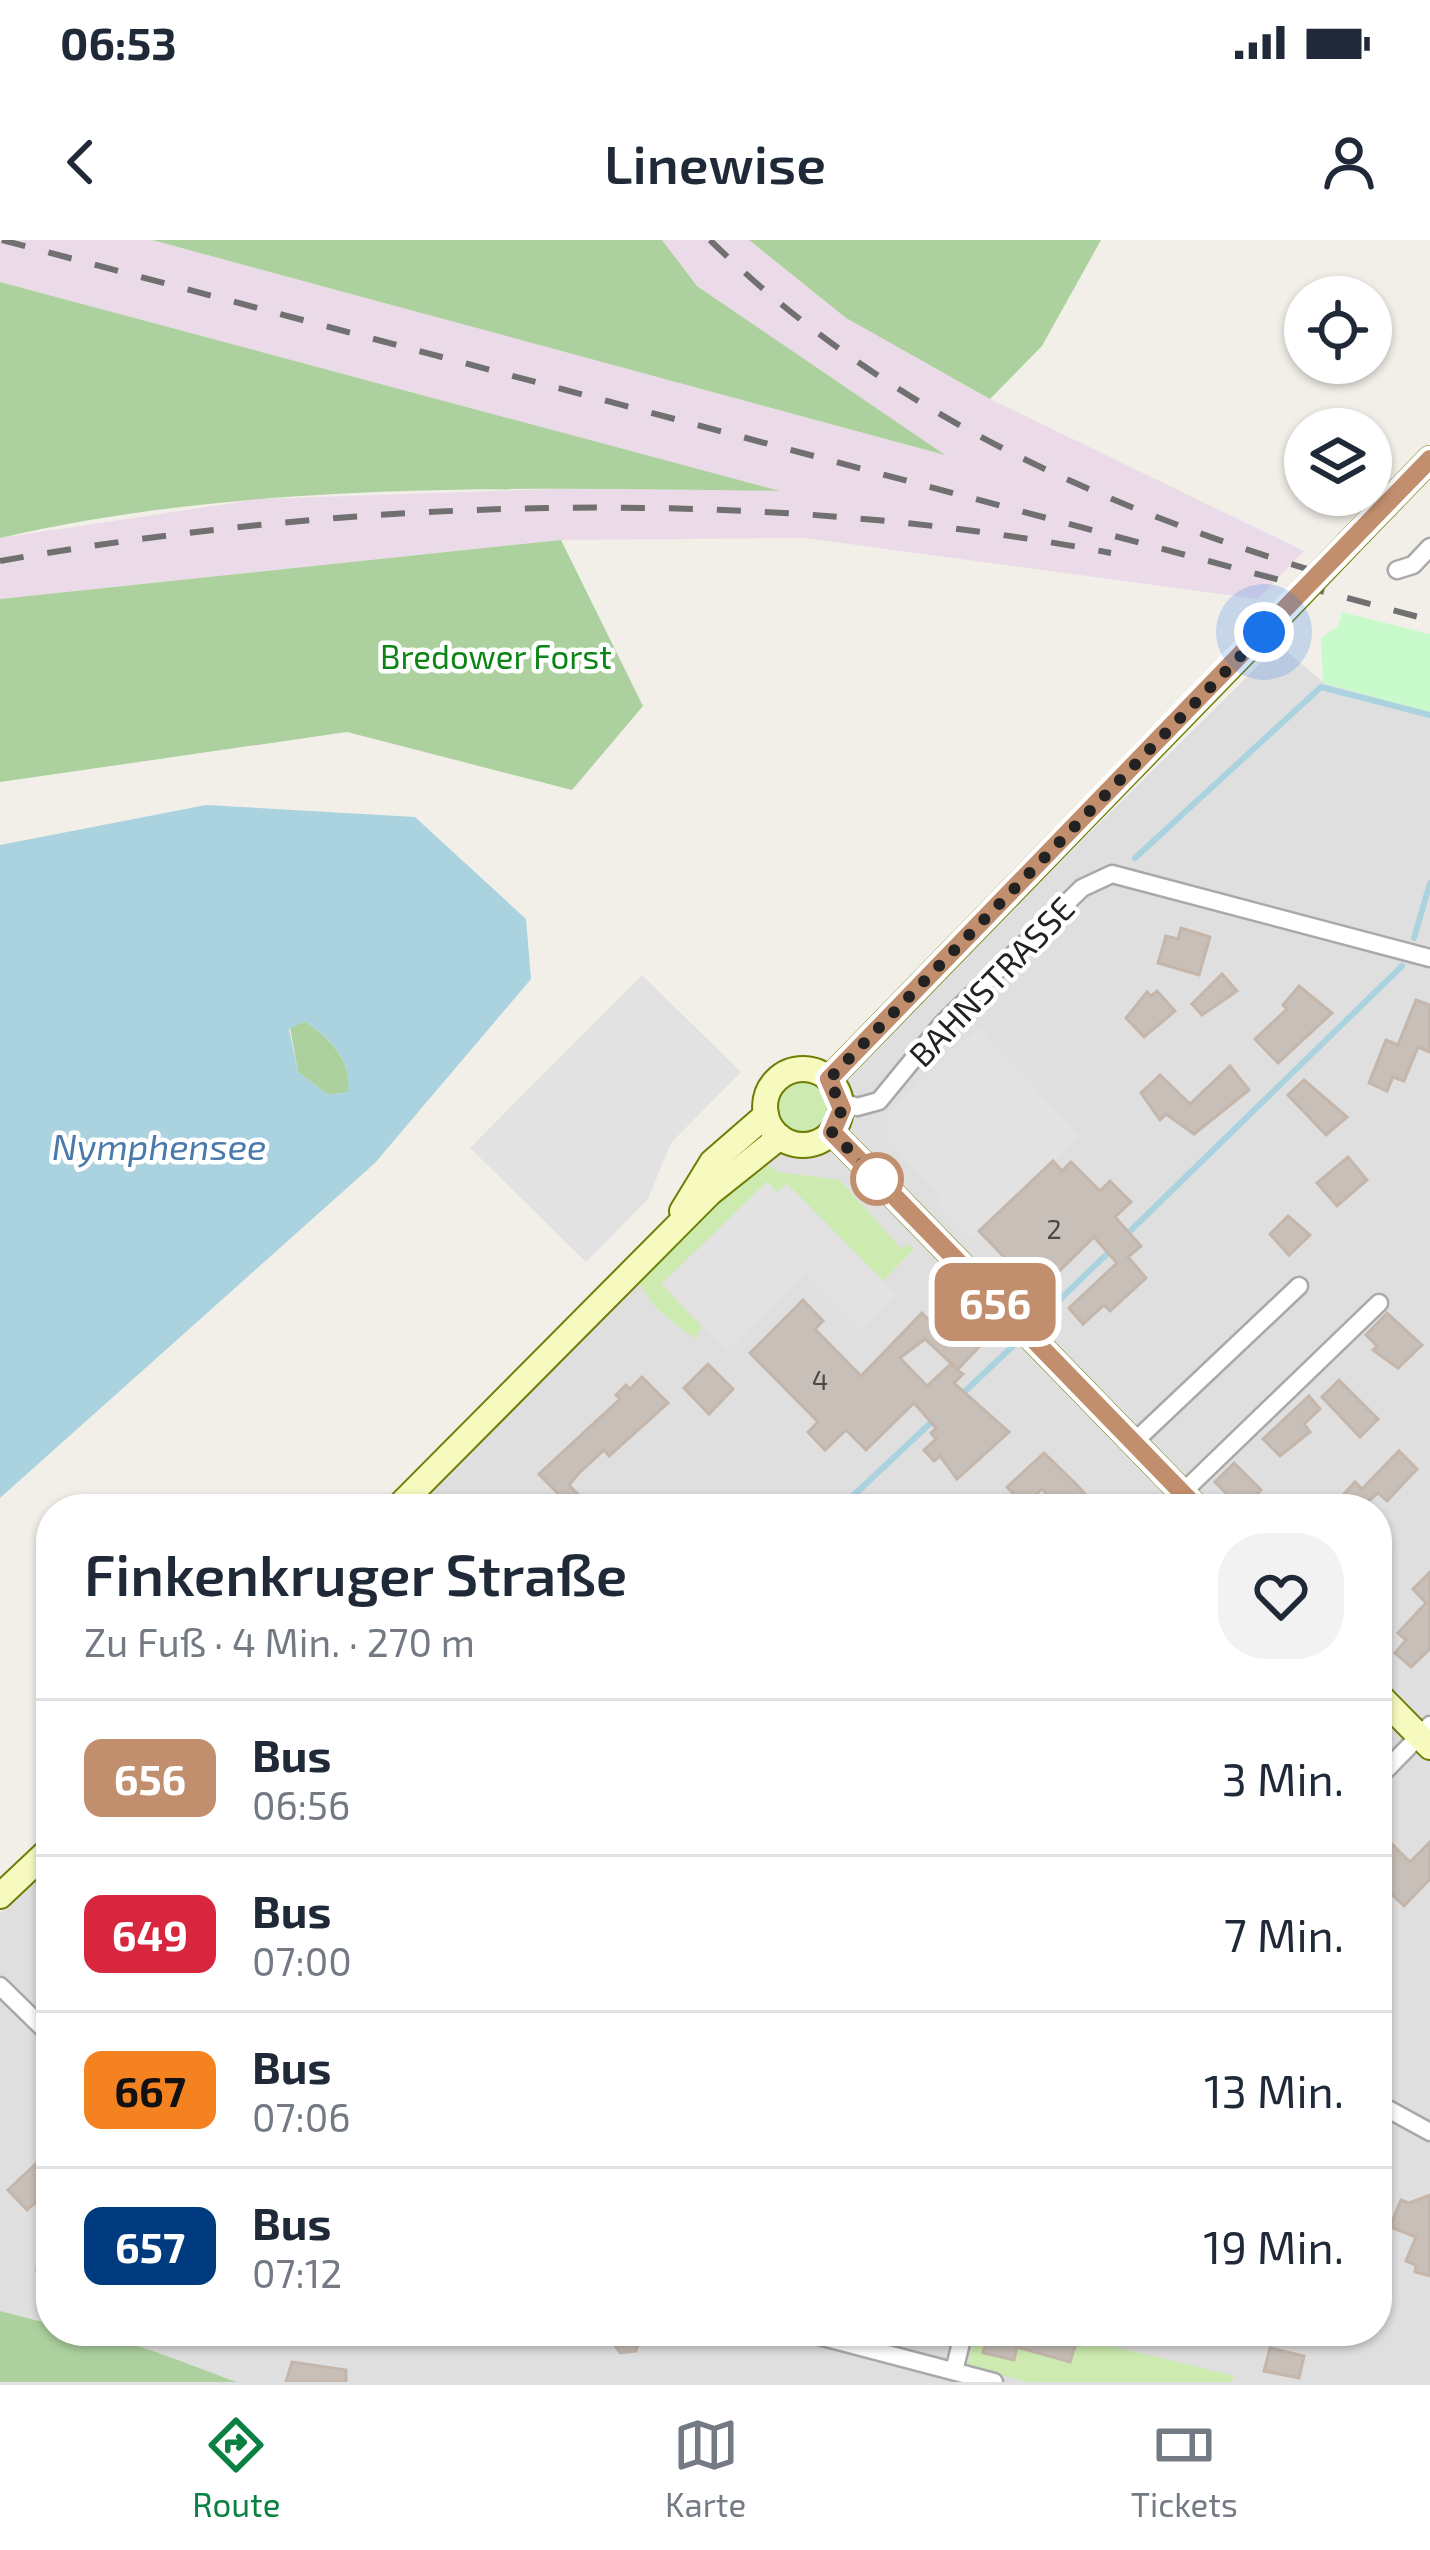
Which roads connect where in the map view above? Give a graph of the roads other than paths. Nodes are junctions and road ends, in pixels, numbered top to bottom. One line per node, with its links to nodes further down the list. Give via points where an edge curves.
1 (1430, 459): 5 (main road, bridge)
2 (1430, 547): 3 (street)
3 (1397, 570)
4 (1430, 958): 5 (street, BAHNSTRASSE, via 1112,874 1082,888 944,1023 879,1101 857,1107)
5 (835, 1090): 6 (main road, via 812,1070 784,1074 768,1092); 7 (main road)
6 (766, 1115): 8 (main road); 9 (main road, via 698,1178)
7 (832, 1132): 8 (main road, via 807,1145); 12 (main road)
8 (780, 1137): 9 (main road)
9 (675, 1230): 13 (main road)
10 (1299, 1286): 12 (street)
11 (1379, 1303): 15 (street)
12 (1133, 1443): 14 (main road)
13 (411, 1494)
14 (1183, 1494)
15 (1197, 1494)
16 (1392, 1706): 17 (main road)
17 (1426, 1736): 18 (street)
18 (1392, 1766)
19 (36, 1862): 20 (main road)
20 (0, 1896)
21 (0, 1986): 22 (street)
22 (36, 2021)
23 (1392, 2111): 24 (street)
24 (1430, 2132)
25 (857, 2346): 27 (street)
26 (960, 2346): 27 (street)
27 (953, 2371): 28 (street)
28 (994, 2382)

